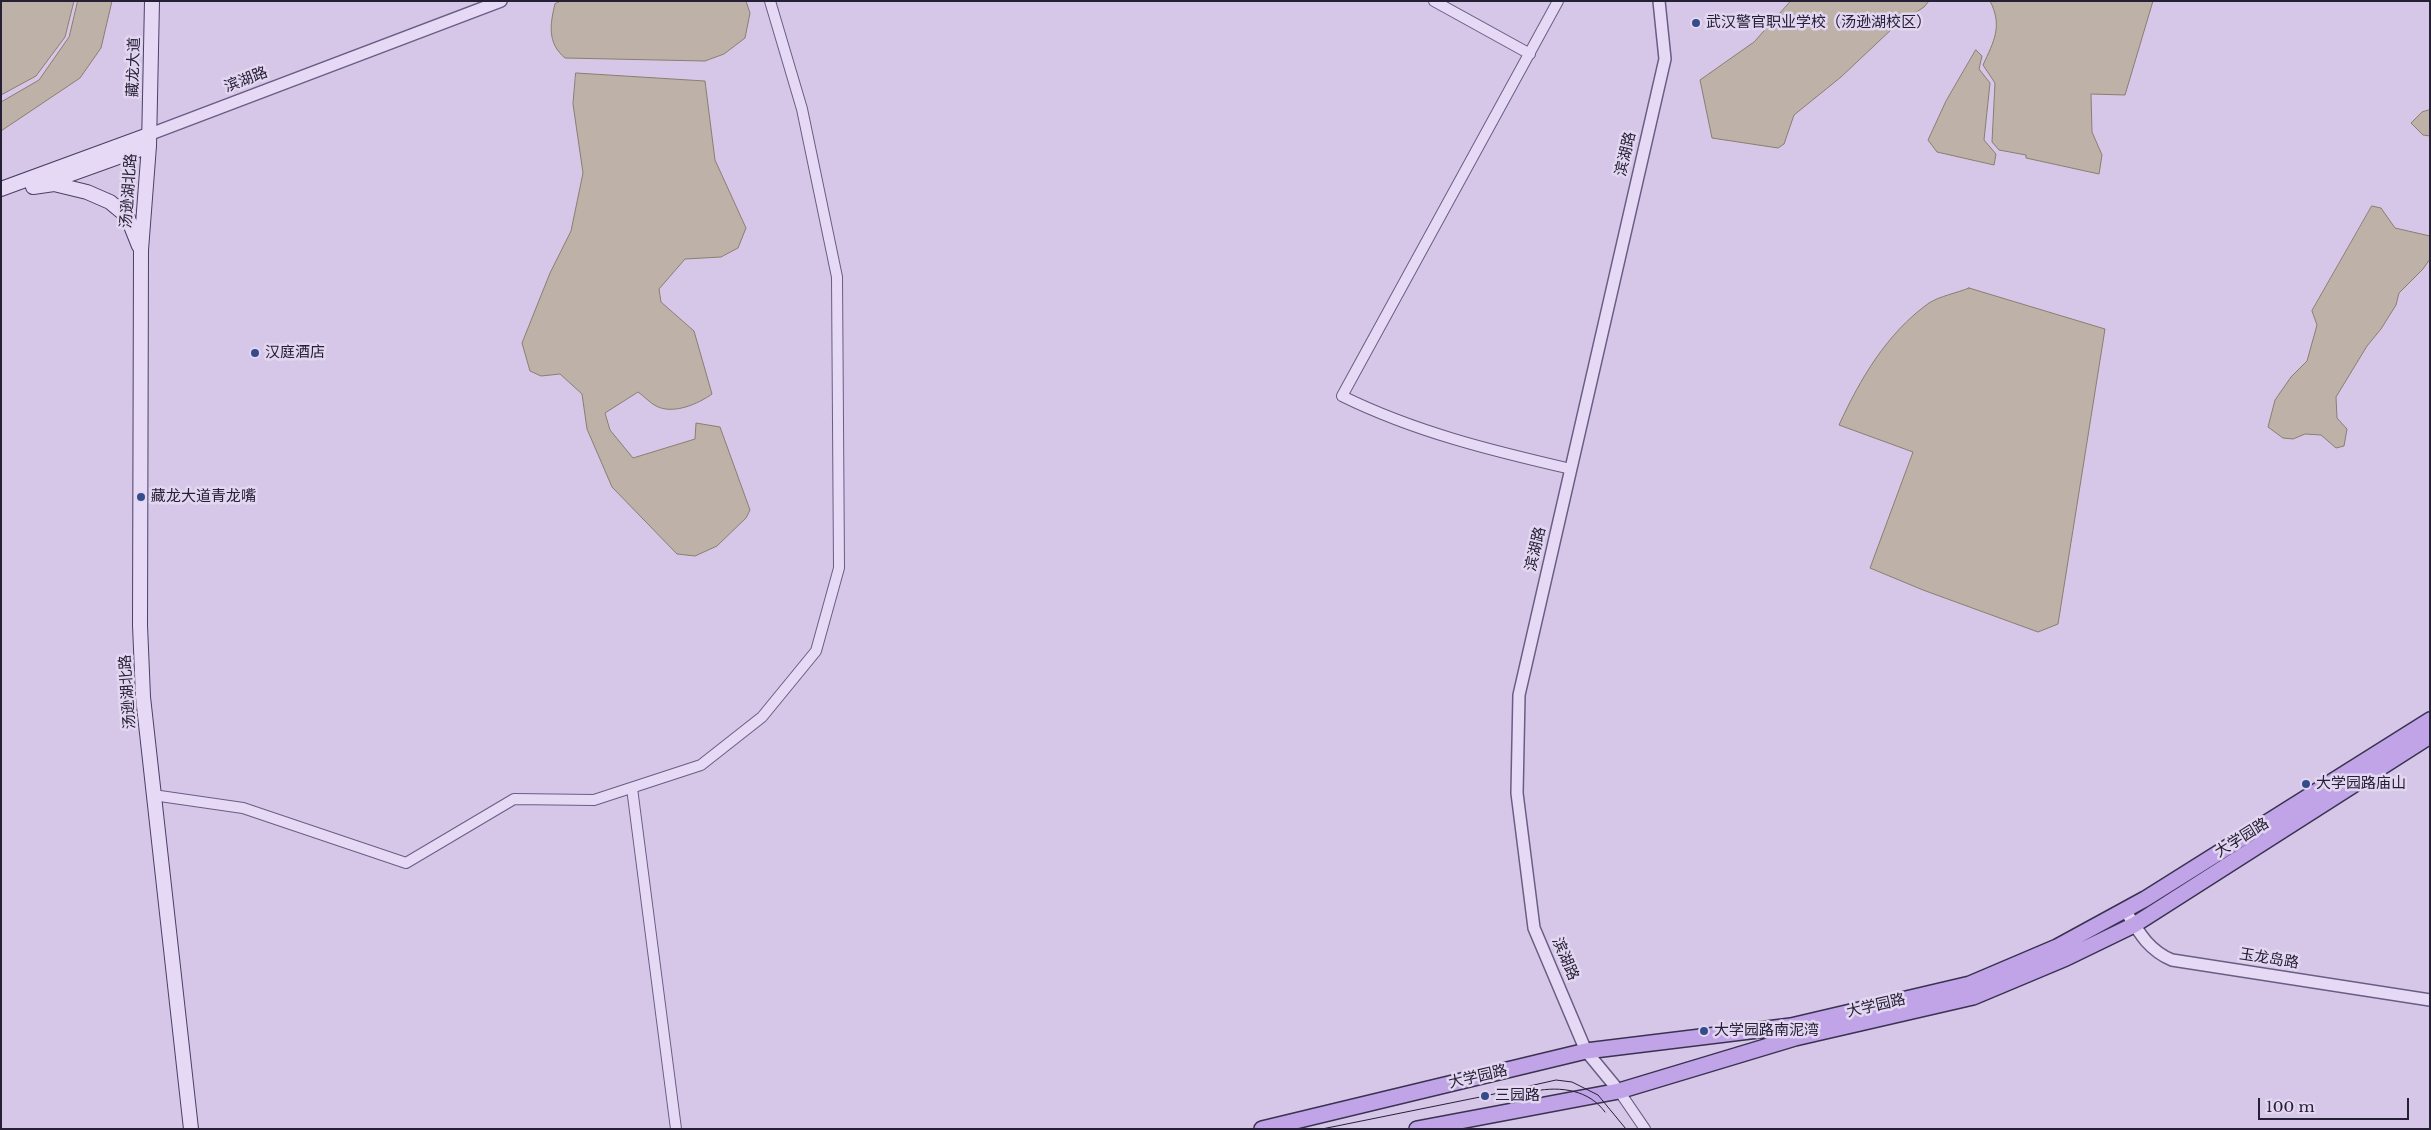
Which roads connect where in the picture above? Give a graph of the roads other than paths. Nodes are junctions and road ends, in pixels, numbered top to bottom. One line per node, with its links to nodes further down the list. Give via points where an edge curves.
1 (152, 1): 8 (main road, 藏龙大道)
2 (501, 1): 8 (street, 滨湖路)
3 (770, 1): 16 (street, via 802,109 838,276 839,568 816,651 762,717 701,765)
4 (1434, 1): 7 (street)
5 (1558, 1): 7 (street)
6 (1659, 1): 13 (street, 滨湖路, via 1665,59)
7 (1530, 54): 13 (street, via 1342,396 1380,415 1476,447)
8 (149, 140): 9 (main road, 滨湖路); 10 (main road, 滨湖路); 12 (main road, 汤逊湖北路)
9 (33, 187): 11 (main road, 滨湖路); 12 (main road, 汤逊湖北路, via 54,184 110,202 127,216)
10 (1, 189)
11 (1, 198)
12 (141, 250): 17 (main road, 汤逊湖北路, via 140,625)
13 (1571, 469): 21 (street, 滨湖路, via 1519,695 1517,793 1534,928)
14 (2430, 720): 18 (main road, 大学园路)
15 (2430, 736): 19 (main road, 大学园路)
16 (632, 788): 17 (street, via 594,800 514,799 406,863 243,808); 24 (street)
17 (153, 795): 23 (main road, 汤逊湖北路)
18 (2125, 910): 19 (street, 玉龙岛路); 21 (main road, 大学园路, via 2057,947 1970,984 1791,1026)
19 (2134, 926): 20 (street, 玉龙岛路, via 2158,954 2172,960); 22 (main road, 大学园路, via 1973,997 1795,1038)
20 (2430, 1000)
21 (1586, 1051): 22 (street, 滨湖路); 25 (main road, 大学园路)
22 (1619, 1091): 26 (main road, 大学园路); 27 (street)
23 (191, 1129)
24 (676, 1129)
25 (1262, 1129)
26 (1417, 1129)
27 (1646, 1129)

